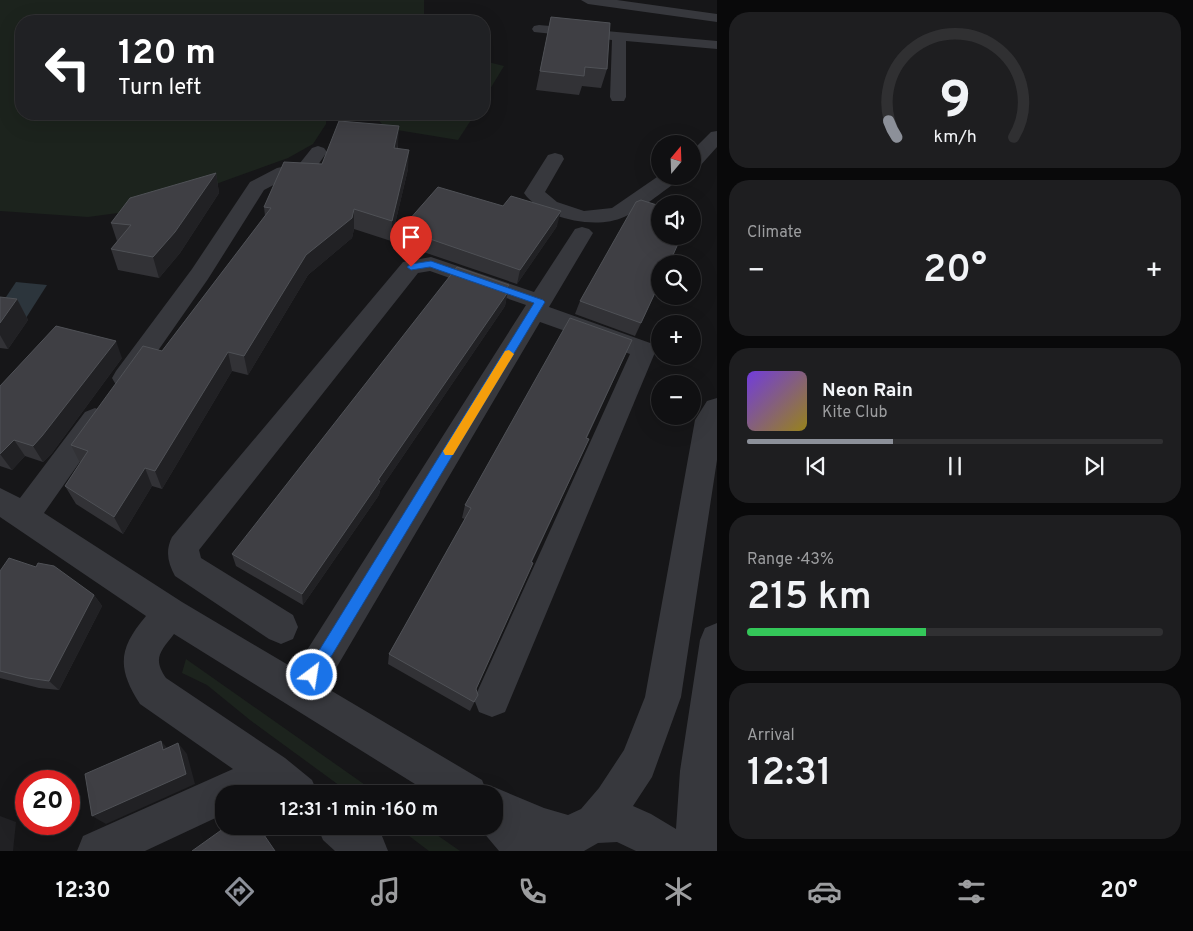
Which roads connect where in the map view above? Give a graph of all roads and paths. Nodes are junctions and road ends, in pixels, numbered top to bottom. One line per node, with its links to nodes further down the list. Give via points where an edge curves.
1 (588, 0): 3 (street)
2 (667, 0): 3 (street)
3 (697, 16): 4 (street)
4 (717, 18)
5 (540, 28): 6 (street)
6 (619, 36): 7 (street); 8 (street)
7 (717, 45)
8 (618, 97)
9 (717, 136): 11 (street)
10 (318, 152): 17 (street, via 306,168 284,172 256,186 200,274 109,400)
11 (701, 153)
12 (555, 160): 13 (street, via 534,193 550,206 583,217 616,213)
13 (658, 185)
14 (582, 233): 15 (street)
15 (537, 306): 19 (street, via 431,264 411,267 183,547 186,566); 21 (street); 22 (street, via 644,350)
16 (717, 408): 28 (street, via 709,420 664,698 638,763 613,802)
17 (12, 509): 18 (street)
18 (170, 613): 21 (street); 23 (street, via 142,649 140,667 143,679 153,691)
19 (281, 627)
20 (717, 640): 33 (street, via 699,779)
21 (302, 692): 24 (street)
22 (492, 699)
23 (284, 783): 29 (street)
24 (453, 785)
25 (503, 811): 28 (street, via 542,828)
26 (503, 825): 31 (street)
27 (348, 835): 30 (street)
28 (575, 837): 32 (street, via 617,822 637,828)
29 (98, 851)
30 (367, 851)
31 (525, 851)
32 (669, 851)
33 (697, 851)

